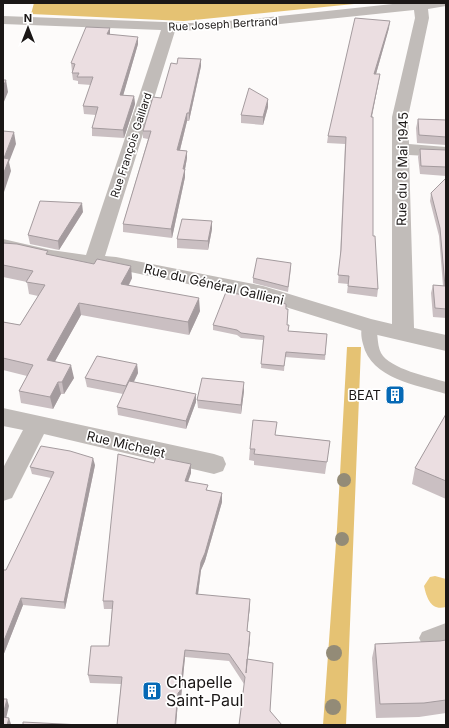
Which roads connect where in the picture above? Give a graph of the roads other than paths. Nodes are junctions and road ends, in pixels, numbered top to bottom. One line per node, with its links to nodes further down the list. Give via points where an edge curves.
1 (442, 3): 2 (street, Rue Joseph Bertrand)
2 (420, 6): 4 (street, Rue Joseph Bertrand, via 230,26); 5 (street, Rue du 8 Mai 1945, via 422,18 400,117)
3 (4, 22): 4 (street, Rue Joseph Bertrand)
4 (168, 27): 8 (street, Rue François Gaillard)
5 (400, 150): 6 (street); 10 (street, Rue du 8 Mai 1945)
6 (446, 152)
7 (3, 245): 8 (street, Rue du Général Gallieni)
8 (93, 263): 9 (street, Rue du Général Gallieni, via 116,263 259,292)
9 (369, 326): 10 (street, Rue du Général Gallieni); 12 (lane, via 368,334 380,363)
10 (404, 334): 11 (street, Rue du Général Gallieni)
11 (446, 343)
12 (446, 388)
13 (3, 417): 14 (street, Rue Michelet)
14 (38, 424): 15 (street, Rue Michelet); 16 (street)
15 (214, 464)
16 (3, 491)

